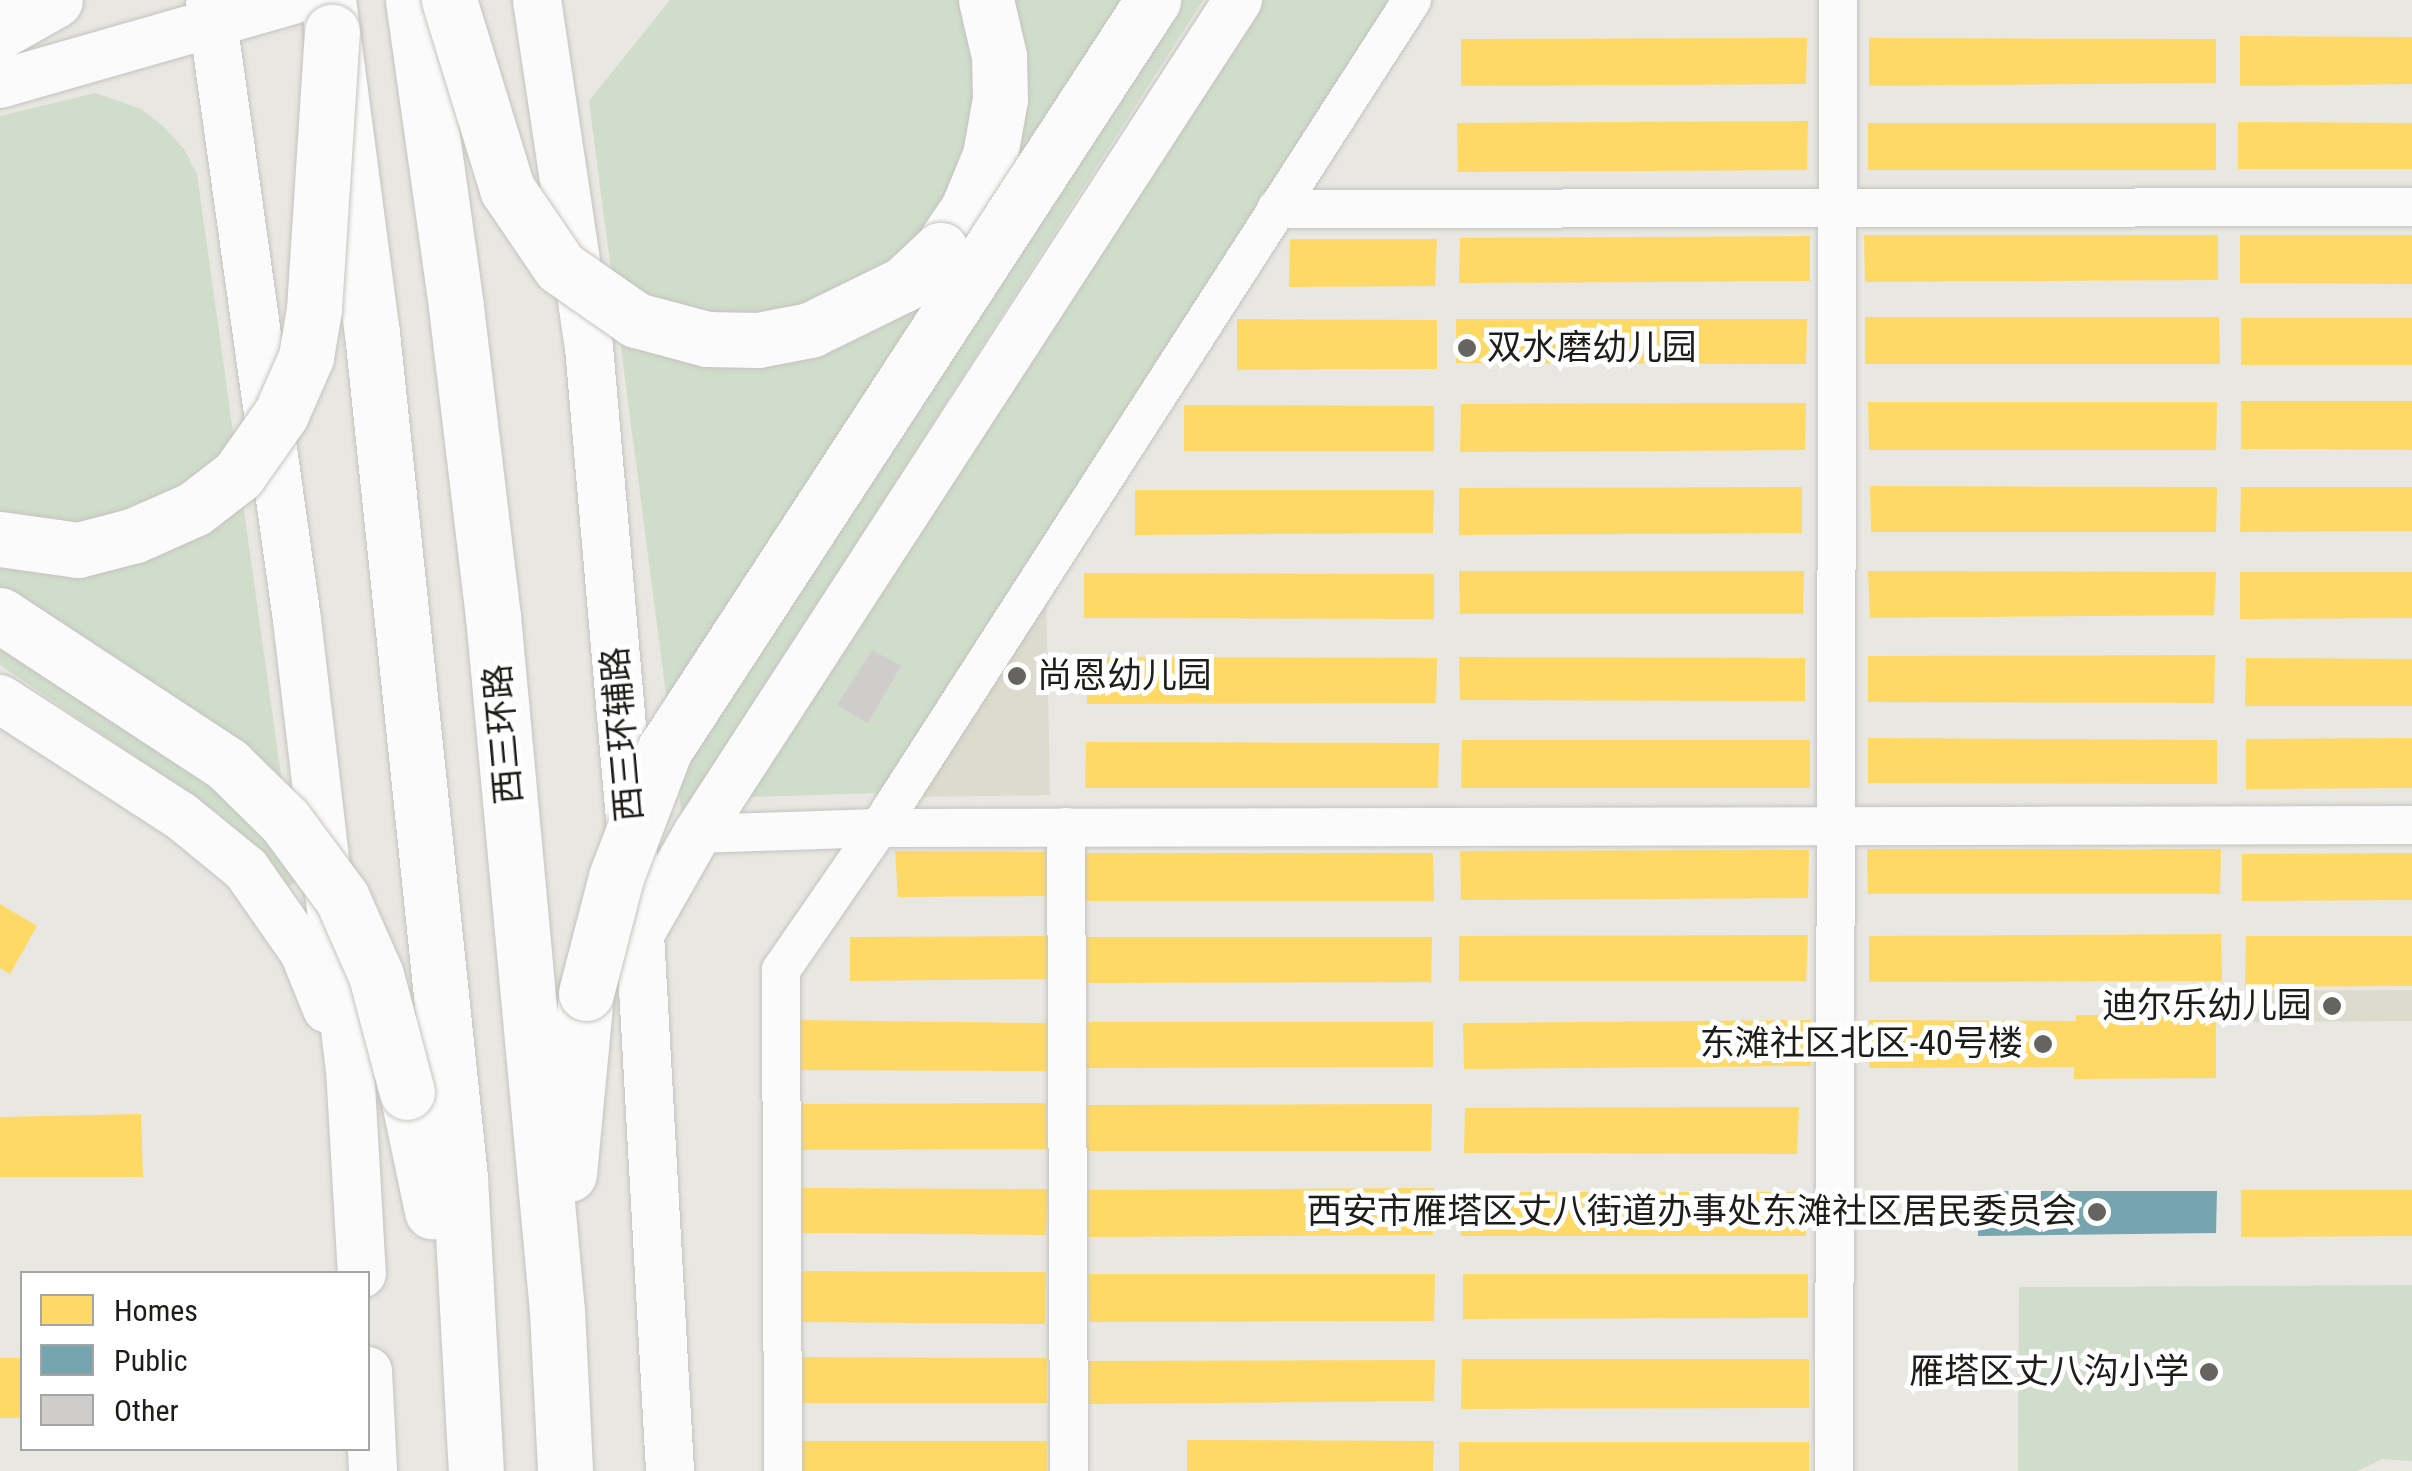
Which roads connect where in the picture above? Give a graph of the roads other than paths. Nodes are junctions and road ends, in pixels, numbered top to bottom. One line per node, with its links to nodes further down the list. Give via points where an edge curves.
1 (52, 0): 12 (highway); 13 (highway)
2 (413, 0): 29 (highway, 西三环路, via 493,616)
3 (449, 0): 5 (highway, bridge, via 506,189 560,267 636,320 707,339 758,340 810,330 904,284 940,250 968,209 990,155 1000,99 999,56)
4 (537, 0): 26 (main road, 西三环辅路, via 588,347)
5 (986, 0)
6 (1153, 0): 29 (highway, bridge, via 665,749 616,877 586,993)
7 (1238, 0): 25 (main road)
8 (1412, 0): 17 (street)
9 (1838, 0): 15 (street)
10 (318, 10): 11 (main road); 18 (highway, bridge, via 314,309 306,358 281,414 238,475 194,509 78,550); 30 (highway, bridge, via 372,333 460,1178)
11 (212, 12): 14 (main road); 27 (main road, via 295,601)
12 (0, 14)
13 (0, 30)
14 (0, 84)
15 (1838, 206): 16 (street); 17 (street); 21 (street)
16 (2412, 206)
17 (1276, 209): 24 (street)
18 (0, 539)
19 (0, 615): 30 (highway, bridge, via 228,766 285,821 342,898 376,975 408,1092)
20 (0, 699): 27 (main road, via 182,816 246,870 304,952)
21 (1838, 825): 22 (street); 23 (street); 38 (street)
22 (2412, 825)
23 (1066, 827): 24 (street); 37 (street)
24 (879, 828): 25 (street); 36 (street, via 782,970)
25 (697, 834): 26 (main road)
26 (640, 934): 35 (main road, 西三环辅路)
27 (350, 1068): 28 (main road)
28 (362, 1271)
29 (557, 1311): 34 (highway, 西三环路)
30 (472, 1410): 33 (highway)
31 (370, 1411): 32 (main road)
32 (373, 1471)
33 (476, 1471)
34 (565, 1471)
35 (670, 1471)
36 (782, 1471)
37 (1069, 1471)
38 (1834, 1471)

